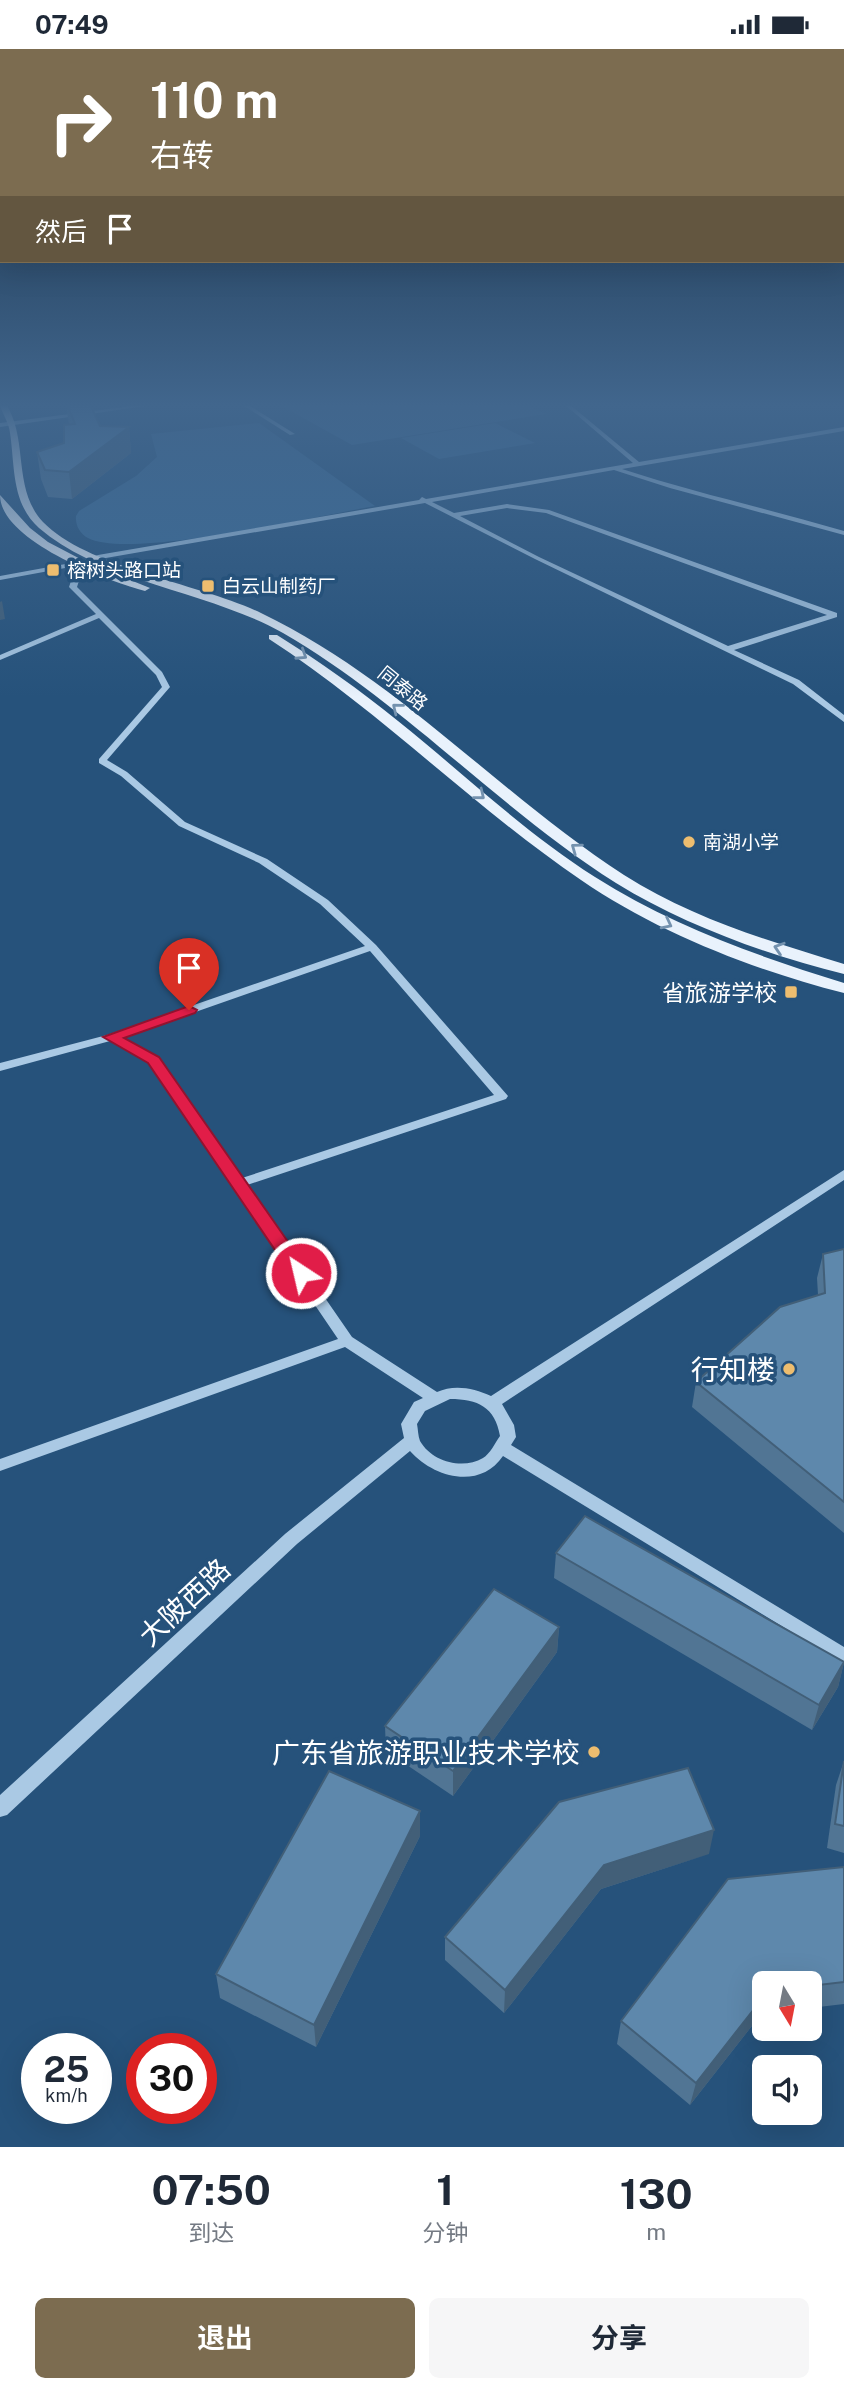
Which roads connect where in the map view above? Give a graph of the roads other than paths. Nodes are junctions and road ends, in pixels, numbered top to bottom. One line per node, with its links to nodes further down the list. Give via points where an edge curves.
1 (3, 502): 9 (main road, 同泰路, via 30,532)
2 (20, 502): 8 (main road, 同泰路, via 42,526)
3 (421, 502): 8 (street)
4 (428, 502): 6 (street)
5 (738, 502): 7 (street)
6 (452, 515): 12 (street, via 507,506 547,511); 14 (street)
7 (844, 533)
8 (102, 559): 9 (street); 18 (main road, 同泰路, one-way to 8, via 724,929 645,894 576,849 360,679 307,643 228,603)
9 (81, 563): 10 (street); 11 (street, via 73,587); 19 (main road, 同泰路, one-way to 19, via 222,613 290,647 553,853 643,911 709,943)
10 (0, 578)
11 (100, 615): 15 (street); 17 (street, via 159,674 166,688 102,761 182,824 263,861 324,902)
12 (834, 615): 13 (street); 14 (street)
13 (844, 620)
14 (727, 649): 16 (street, via 796,683)
15 (0, 658)
16 (844, 719)
17 (372, 947): 20 (street); 23 (street, via 502,1096)
18 (844, 969)
19 (844, 988)
20 (111, 1037): 21 (street); 23 (street, via 154,1060)
21 (0, 1067)
22 (844, 1174): 26 (street)
23 (239, 1184): 24 (street)
24 (347, 1341): 25 (street); 29 (street)
25 (433, 1397): 26 (street, via 463,1393); 27 (street, via 412,1416)
26 (492, 1403): 28 (street, via 507,1424)
27 (410, 1442): 28 (street, via 430,1464 446,1469 481,1467); 31 (street, 大陂西路, via 291,1539)
28 (503, 1448): 30 (street)
29 (0, 1465)
30 (844, 1656)
31 (0, 1808)

